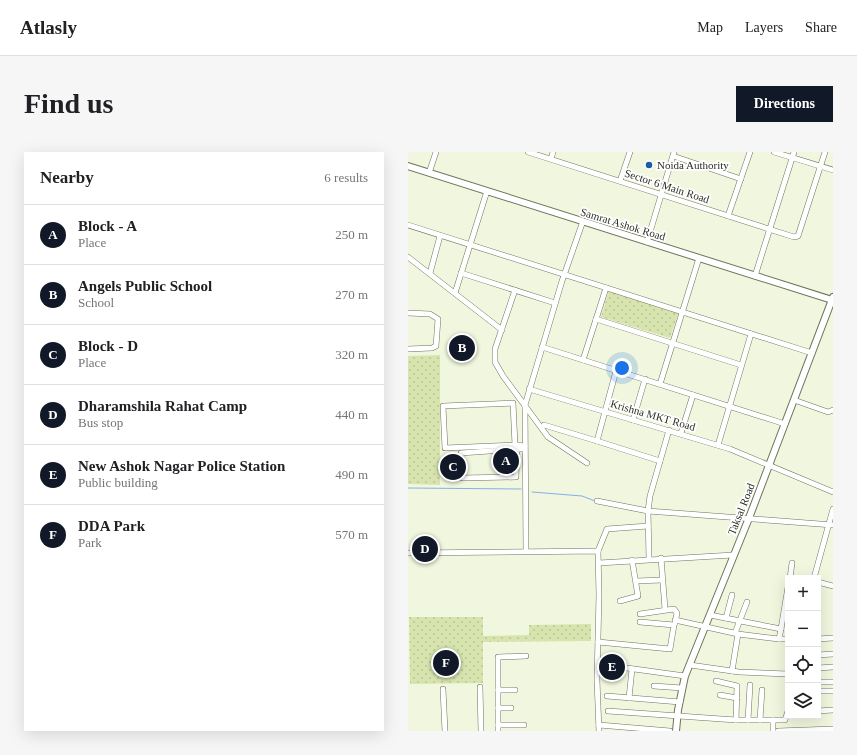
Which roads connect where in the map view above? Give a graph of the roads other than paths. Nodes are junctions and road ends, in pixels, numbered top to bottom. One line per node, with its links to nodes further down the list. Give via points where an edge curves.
1 (436, 152): 14 (street)
2 (528, 152): 10 (street, Sector 6 Main Road)
3 (554, 152): 10 (street)
4 (630, 152): 16 (street)
5 (750, 152): 15 (street)
6 (774, 152): 9 (street)
7 (825, 152): 12 (street)
8 (674, 154): 15 (street); 18 (street)
9 (793, 155): 12 (street); 22 (street)
10 (551, 159): 16 (street, Sector 6 Main Road)
11 (408, 166): 14 (street, Samrat Ashok Road)
12 (820, 166): 13 (street); 22 (street, Sector 6 Main Road, via 798,236)
13 (833, 170)
14 (429, 173): 17 (street, Samrat Ashok Road)
15 (741, 179): 19 (street)
16 (620, 181): 18 (street, Sector 6 Main Road)
17 (487, 191): 20 (street, Samrat Ashok Road); 25 (street)
18 (662, 194): 19 (street, Sector 6 Main Road); 24 (street)
19 (728, 216): 22 (street, Sector 6 Main Road)
20 (583, 222): 24 (street, Samrat Ashok Road); 30 (street)
21 (408, 225): 23 (street)
22 (769, 229): 31 (street)
23 (440, 236): 25 (street); 28 (street)
24 (647, 242): 27 (street, Samrat Ashok Road)
25 (470, 245): 29 (street); 30 (street)
26 (408, 257): 28 (street)
27 (699, 258): 31 (street, Samrat Ashok Road); 37 (street)
28 (430, 273): 34 (street)
29 (461, 273): 33 (street); 34 (street)
30 (564, 275): 32 (street); 36 (street)
31 (754, 276): 35 (street, Samrat Ashok Road)
32 (606, 288): 37 (street); 39 (street)
33 (515, 290): 36 (street); 40 (street)
34 (455, 293): 40 (street)
35 (832, 298): 45 (street, Taksal Road)
36 (555, 303): 43 (street)
37 (682, 312): 41 (street); 42 (street)
38 (408, 314): 44 (street, via 430,314 438,319 436,346)
39 (596, 319): 42 (street); 46 (street)
40 (502, 330): 54 (street, via 495,349 496,362 503,376)
41 (751, 334): 45 (street); 47 (street)
42 (673, 344): 47 (street); 50 (street)
43 (542, 347): 46 (street); 51 (street)
44 (408, 349)
45 (812, 353): 53 (street, Taksal Road)
46 (583, 360): 48 (street)
47 (742, 365): 55 (street)
48 (616, 370): 49 (street); 57 (street)
49 (645, 379): 50 (street); 58 (street)
50 (660, 384): 52 (street)
51 (529, 389): 54 (street); 57 (street, Krishna MKT Road)
52 (693, 395): 55 (street); 62 (street)
53 (794, 400): 56 (street, via 828,412); 59 (street, Taksal Road)
54 (525, 405): 66 (street); 68 (street, via 548,437)
55 (728, 406): 59 (street); 64 (street)
56 (833, 410)
57 (605, 411): 58 (street, Krishna MKT Road); 63 (street)
58 (633, 420): 61 (street, Krishna MKT Road)
59 (785, 424): 69 (street, Taksal Road)
60 (544, 425): 63 (street)
61 (669, 430): 62 (street, Krishna MKT Road); 67 (street)
62 (681, 433): 64 (street, Krishna MKT Road)
63 (597, 441): 67 (street)
64 (718, 445): 69 (street, Krishna MKT Road)
65 (516, 447): 65 (street, via 516,476 462,478 461,453); 65 (street, via 445,448 443,406 514,403); 66 (street)
66 (525, 447): 77 (street)
67 (660, 461): 73 (street)
68 (587, 463)
69 (769, 465): 70 (street, Krishna MKT Road); 74 (street, Taksal Road)
70 (833, 492)
71 (596, 501): 73 (street)
72 (833, 509): 75 (street)
73 (648, 511): 74 (street); 76 (street)
74 (749, 518): 75 (street); 80 (street, Taksal Road)
75 (830, 525): 87 (street)
76 (648, 526): 78 (street, via 608,528); 82 (street)
77 (526, 551): 78 (street); 79 (street)
78 (598, 551): 84 (street)
79 (408, 553)
80 (733, 555): 81 (street); 98 (street, Taksal Road)
81 (661, 558): 82 (street); 88 (street)
82 (649, 559): 83 (street)
83 (632, 560): 84 (street); 89 (street)
84 (599, 562): 110 (street)
85 (792, 563): 86 (street)
86 (790, 575)
87 (815, 575)
88 (662, 580): 89 (street); 96 (street)
89 (636, 581): 93 (street, via 638,597)
90 (821, 583): 91 (street)
91 (833, 586)
92 (732, 594): 99 (street)
93 (620, 601)
94 (747, 602): 100 (street)
95 (785, 605): 104 (street)
96 (666, 609): 97 (street); 102 (street, via 676,609)
97 (640, 614)
98 (710, 615): 99 (street); 103 (street, Taksal Road)
99 (726, 618): 100 (street)
100 (740, 620): 104 (street); 105 (street)
101 (640, 622): 102 (street)
102 (675, 623): 103 (street); 110 (street, via 668,650)
103 (706, 626): 105 (street); 115 (street, Taksal Road)
104 (781, 628): 107 (street)
105 (737, 634): 107 (street); 119 (street)
106 (833, 638): 109 (street)
107 (778, 639): 108 (street)
108 (785, 639)
109 (821, 639)
110 (598, 642): 114 (street)
111 (833, 654): 112 (street)
112 (821, 655)
113 (526, 656): 130 (street, via 498,657)
114 (598, 664): 118 (street); 153 (street)
115 (690, 665): 119 (street); 121 (street, Taksal Road)
116 (833, 667): 117 (street)
117 (821, 668)
118 (632, 669): 121 (street); 137 (street)
119 (732, 671): 120 (street)
120 (785, 674)
121 (685, 676): 128 (street, Taksal Road)
122 (716, 681): 138 (street, via 736,685)
123 (821, 682): 124 (street)
124 (833, 682)
125 (654, 686): 128 (street)
126 (750, 686): 148 (street)
127 (480, 687): 157 (street)
128 (682, 688): 139 (street, Taksal Road)
129 (443, 689): 156 (street)
130 (498, 690): 131 (street); 140 (street)
131 (515, 690)
132 (762, 690): 149 (street)
133 (821, 691): 134 (street)
134 (833, 691)
135 (720, 695): 138 (street)
136 (607, 696): 137 (street)
137 (630, 698): 139 (street)
138 (737, 698): 147 (street)
139 (680, 702): 145 (street, Taksal Road)
140 (498, 708): 141 (street); 151 (street)
141 (511, 708)
142 (608, 710): 145 (street)
143 (833, 710): 144 (street)
144 (821, 711)
145 (678, 716): 147 (street); 161 (street, Taksal Road)
146 (786, 719): 150 (street)
147 (736, 720): 148 (street)
148 (748, 720): 149 (street)
149 (760, 720): 150 (street)
150 (774, 720): 162 (street)
151 (498, 725): 152 (street); 158 (street)
152 (524, 725)
153 (599, 725): 159 (street); 160 (street)
154 (833, 729): 155 (street)
155 (812, 730): 163 (street)
156 (445, 731)
157 (481, 731)
158 (498, 731)
159 (599, 731)
160 (670, 731)
161 (676, 731)
162 (773, 731)
163 (778, 731)

